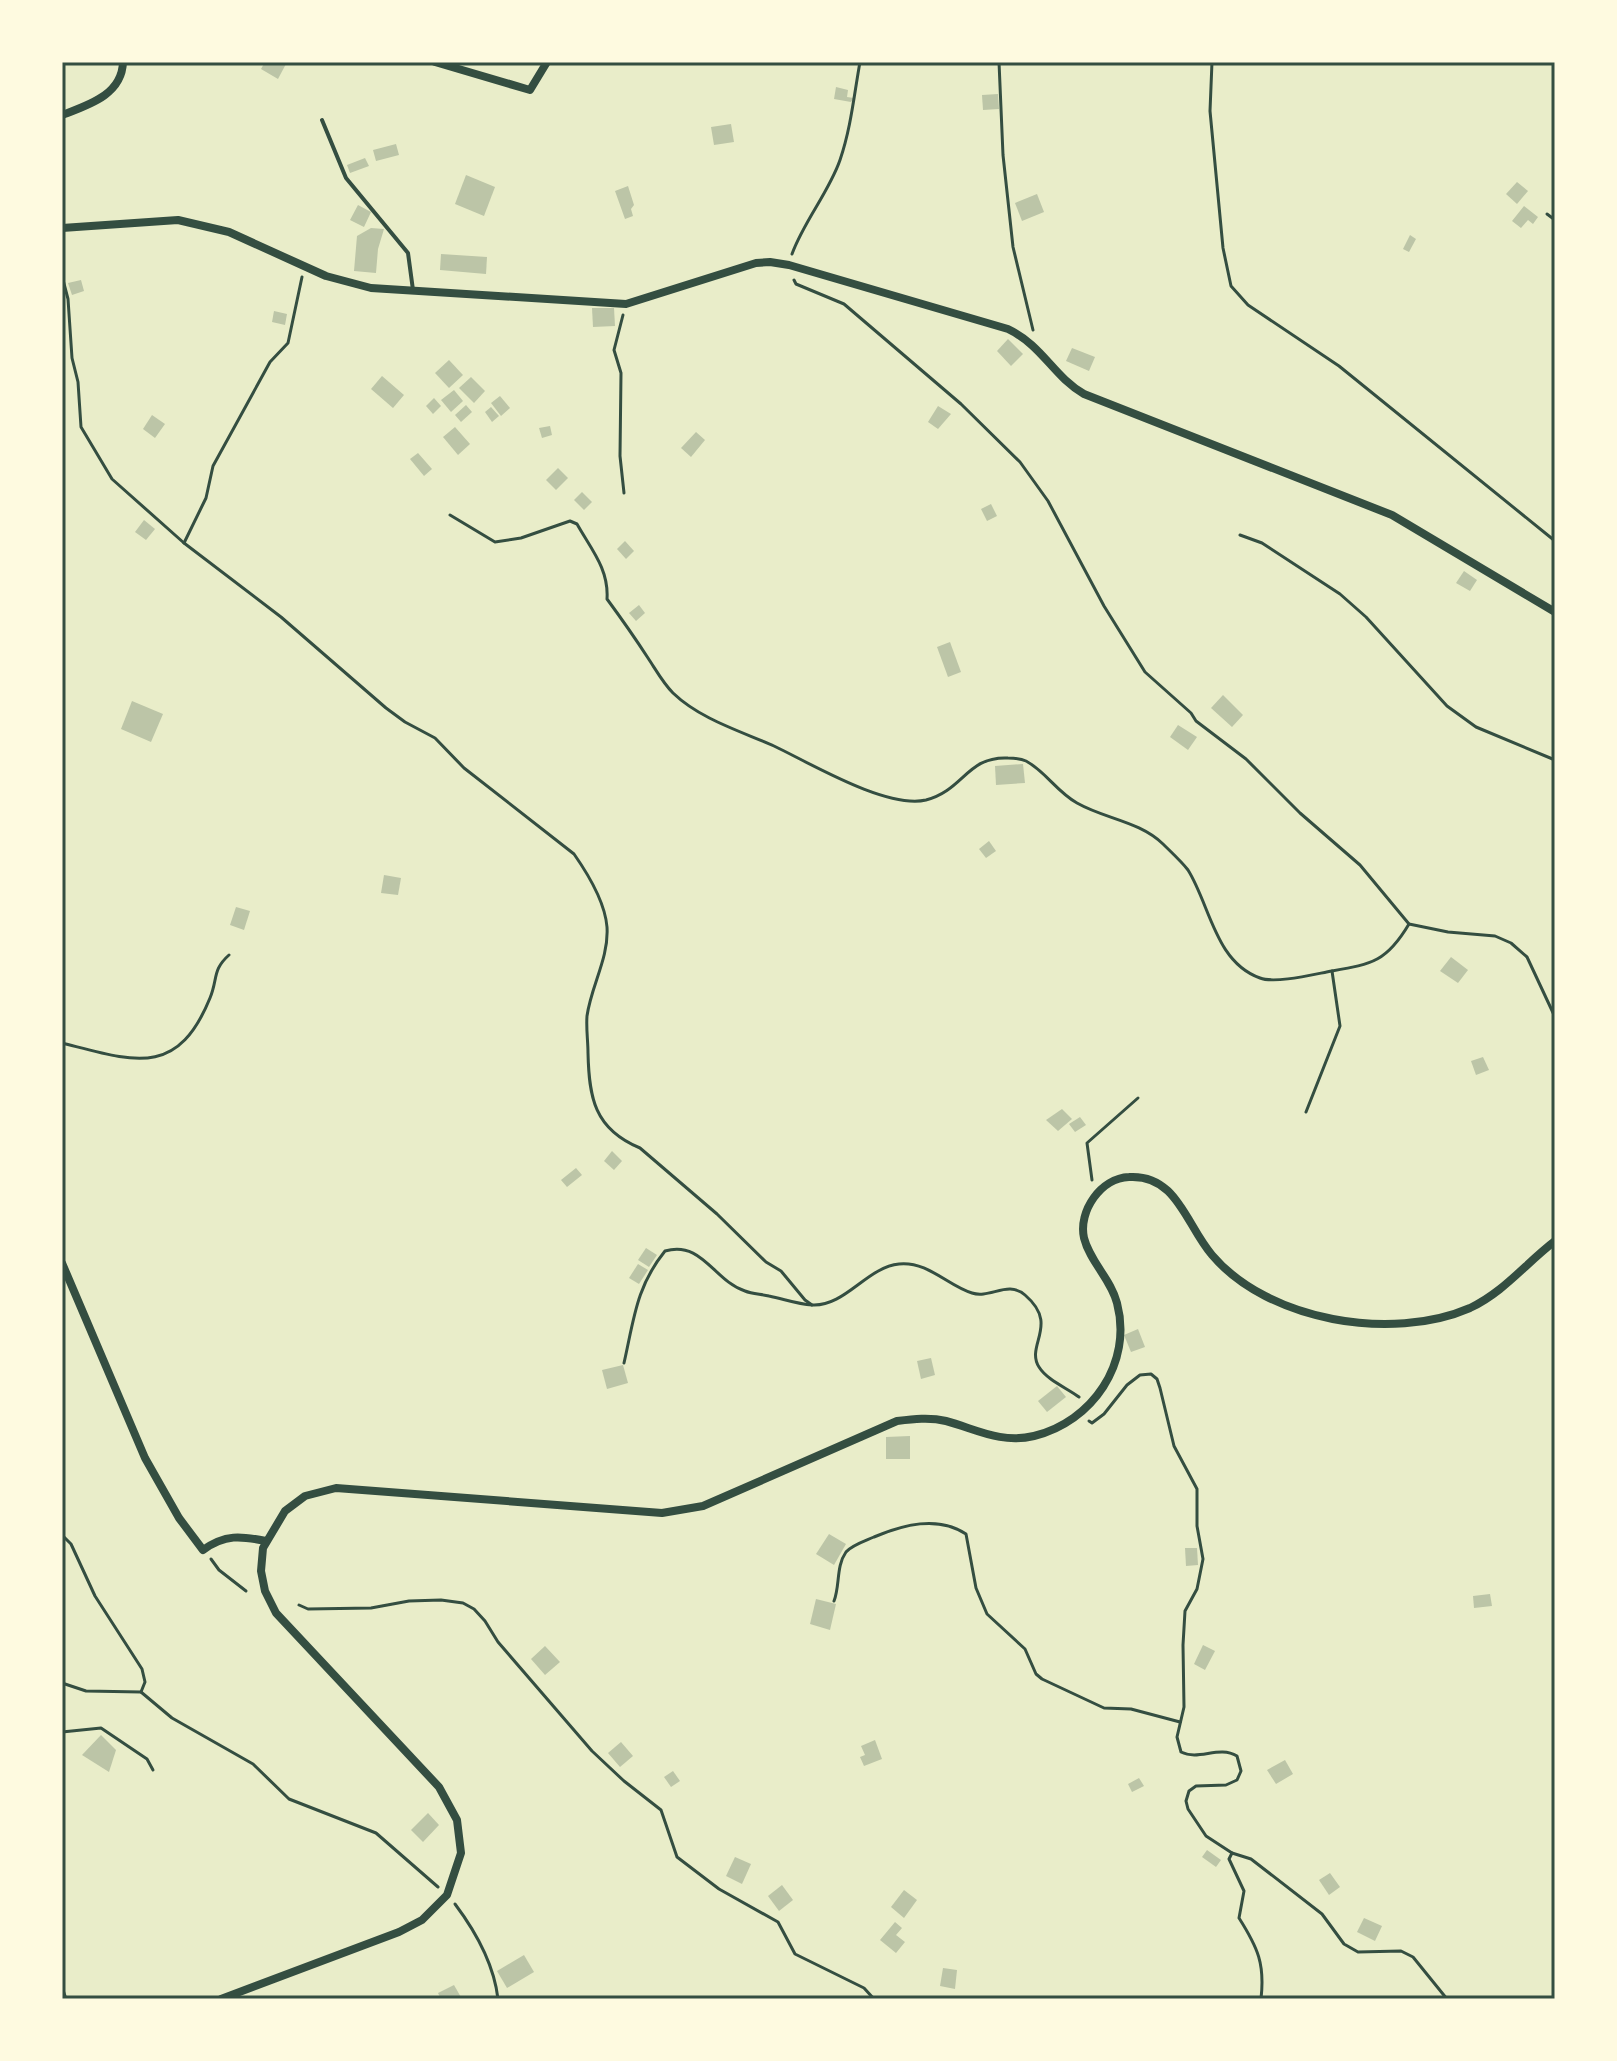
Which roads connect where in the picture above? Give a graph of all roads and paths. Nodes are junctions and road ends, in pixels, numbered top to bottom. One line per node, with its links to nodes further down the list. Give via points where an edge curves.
1 (123, 62): 7 (street, via 103,98)
2 (435, 62): 3 (street, via 530,90)
3 (547, 62)
4 (860, 62): 13 (path, via 840,163 800,234)
5 (999, 62): 17 (path, via 1013,247)
6 (1212, 62): 21 (path, via 1210,111 1231,286 1248,305 1387,403)
7 (62, 115)
8 (322, 120): 15 (lane, via 346,178 408,253)
9 (1547, 214): 10 (path)
10 (1555, 220)
11 (62, 228): 12 (street, via 178,220 229,232)
12 (305, 265): 15 (street, via 371,288); 22 (path, via 288,343 270,362 213,466 206,498)
13 (789, 265): 16 (street, via 756,263); 17 (street, via 1008,329); 25 (path, via 796,284 844,304 1020,462 1048,501 1145,672 1360,865)
14 (62, 276): 22 (path, via 85,435 112,479)
15 (413, 292): 16 (street)
16 (626, 304): 18 (path, via 614,350 621,373)
17 (1036, 346): 23 (street, via 1084,394 1392,515)
18 (624, 493)
19 (450, 515): 27 (path, via 495,542 570,521 577,524 603,568 607,599 671,691 702,714 890,797 921,801 942,795 984,760 1022,759 1080,805 1149,831 1162,842 1188,870 1217,936 1244,969 1261,979)
20 (1240, 535): 24 (path, via 1262,543 1340,594 1447,706 1476,727)
21 (1555, 541)
22 (184, 543): 35 (path, via 281,617 386,708 435,738 464,768 574,854 607,924 587,1018 589,1085 598,1114 781,1271)
23 (1555, 612)
24 (1555, 760)
25 (1409, 924): 27 (path, via 1381,960); 28 (path, via 1511,943 1527,957)
26 (229, 955): 29 (path, via 217,966 213,990 194,1032 171,1052 139,1058)
27 (1332, 971): 31 (path, via 1340,1026)
28 (1555, 1017)
29 (62, 1043)
30 (1138, 1098): 32 (path, via 1087,1143)
31 (1306, 1112)
32 (1095, 1196): 33 (street, via 1125,1177 1162,1184 1213,1256 1236,1277 1283,1304 1367,1322 1412,1324 1471,1307 1501,1290); 37 (street, via 1084,1237 1117,1301 1121,1325 1107,1382)
33 (1555, 1241)
34 (62, 1263): 41 (street, via 145,1458)
35 (812, 1305): 36 (path, via 744,1291 687,1249 665,1251 641,1288); 37 (path, via 830,1302 899,1264 938,1274 977,1295 1015,1289 1033,1303 1042,1320 1035,1355 1039,1367)
36 (624, 1363)
37 (1090, 1405): 38 (street)
38 (1080, 1415): 40 (street, via 1051,1431 1016,1439 943,1420 897,1421 703,1506 662,1513 336,1488 294,1503); 47 (path, via 1092,1423 1127,1385 1151,1374 1160,1388 1174,1446 1197,1489 1202,1574 1185,1611)
39 (62, 1535): 46 (path, via 142,1669)
40 (266, 1541): 41 (street, via 228,1536); 51 (street, via 261,1571 276,1613 439,1787 451,1807 461,1853)
41 (203, 1550): 42 (path)
42 (246, 1591)
43 (834, 1601): 47 (path, via 841,1562 850,1549 911,1523 958,1529 966,1534 976,1588 987,1614 1025,1649 1036,1674 1104,1708)
44 (299, 1605): 56 (path, via 371,1608 441,1600 474,1609 592,1751 661,1810 677,1857 719,1889 778,1922 795,1954 864,1988)
45 (62, 1683): 46 (path, via 86,1691)
46 (141, 1692): 51 (path, via 172,1718 253,1764 289,1799 376,1833)
47 (1180, 1722): 50 (path, via 1181,1752 1228,1751 1240,1763 1237,1780 1196,1786 1186,1801 1206,1836)
48 (62, 1732): 49 (path, via 101,1728 147,1759)
49 (153, 1770)
50 (1232, 1853): 57 (path, via 1229,1859 1244,1891 1239,1918 1263,1966); 58 (path, via 1251,1859 1322,1914 1344,1944 1358,1952 1401,1951 1413,1957)
51 (447, 1895): 54 (street, via 422,1920 399,1932); 55 (path, via 478,1938)
52 (62, 1987): 53 (path)
53 (66, 1999)
54 (221, 1999)
55 (498, 1999)
56 (874, 1999)
57 (1261, 1999)
58 (1447, 1999)

